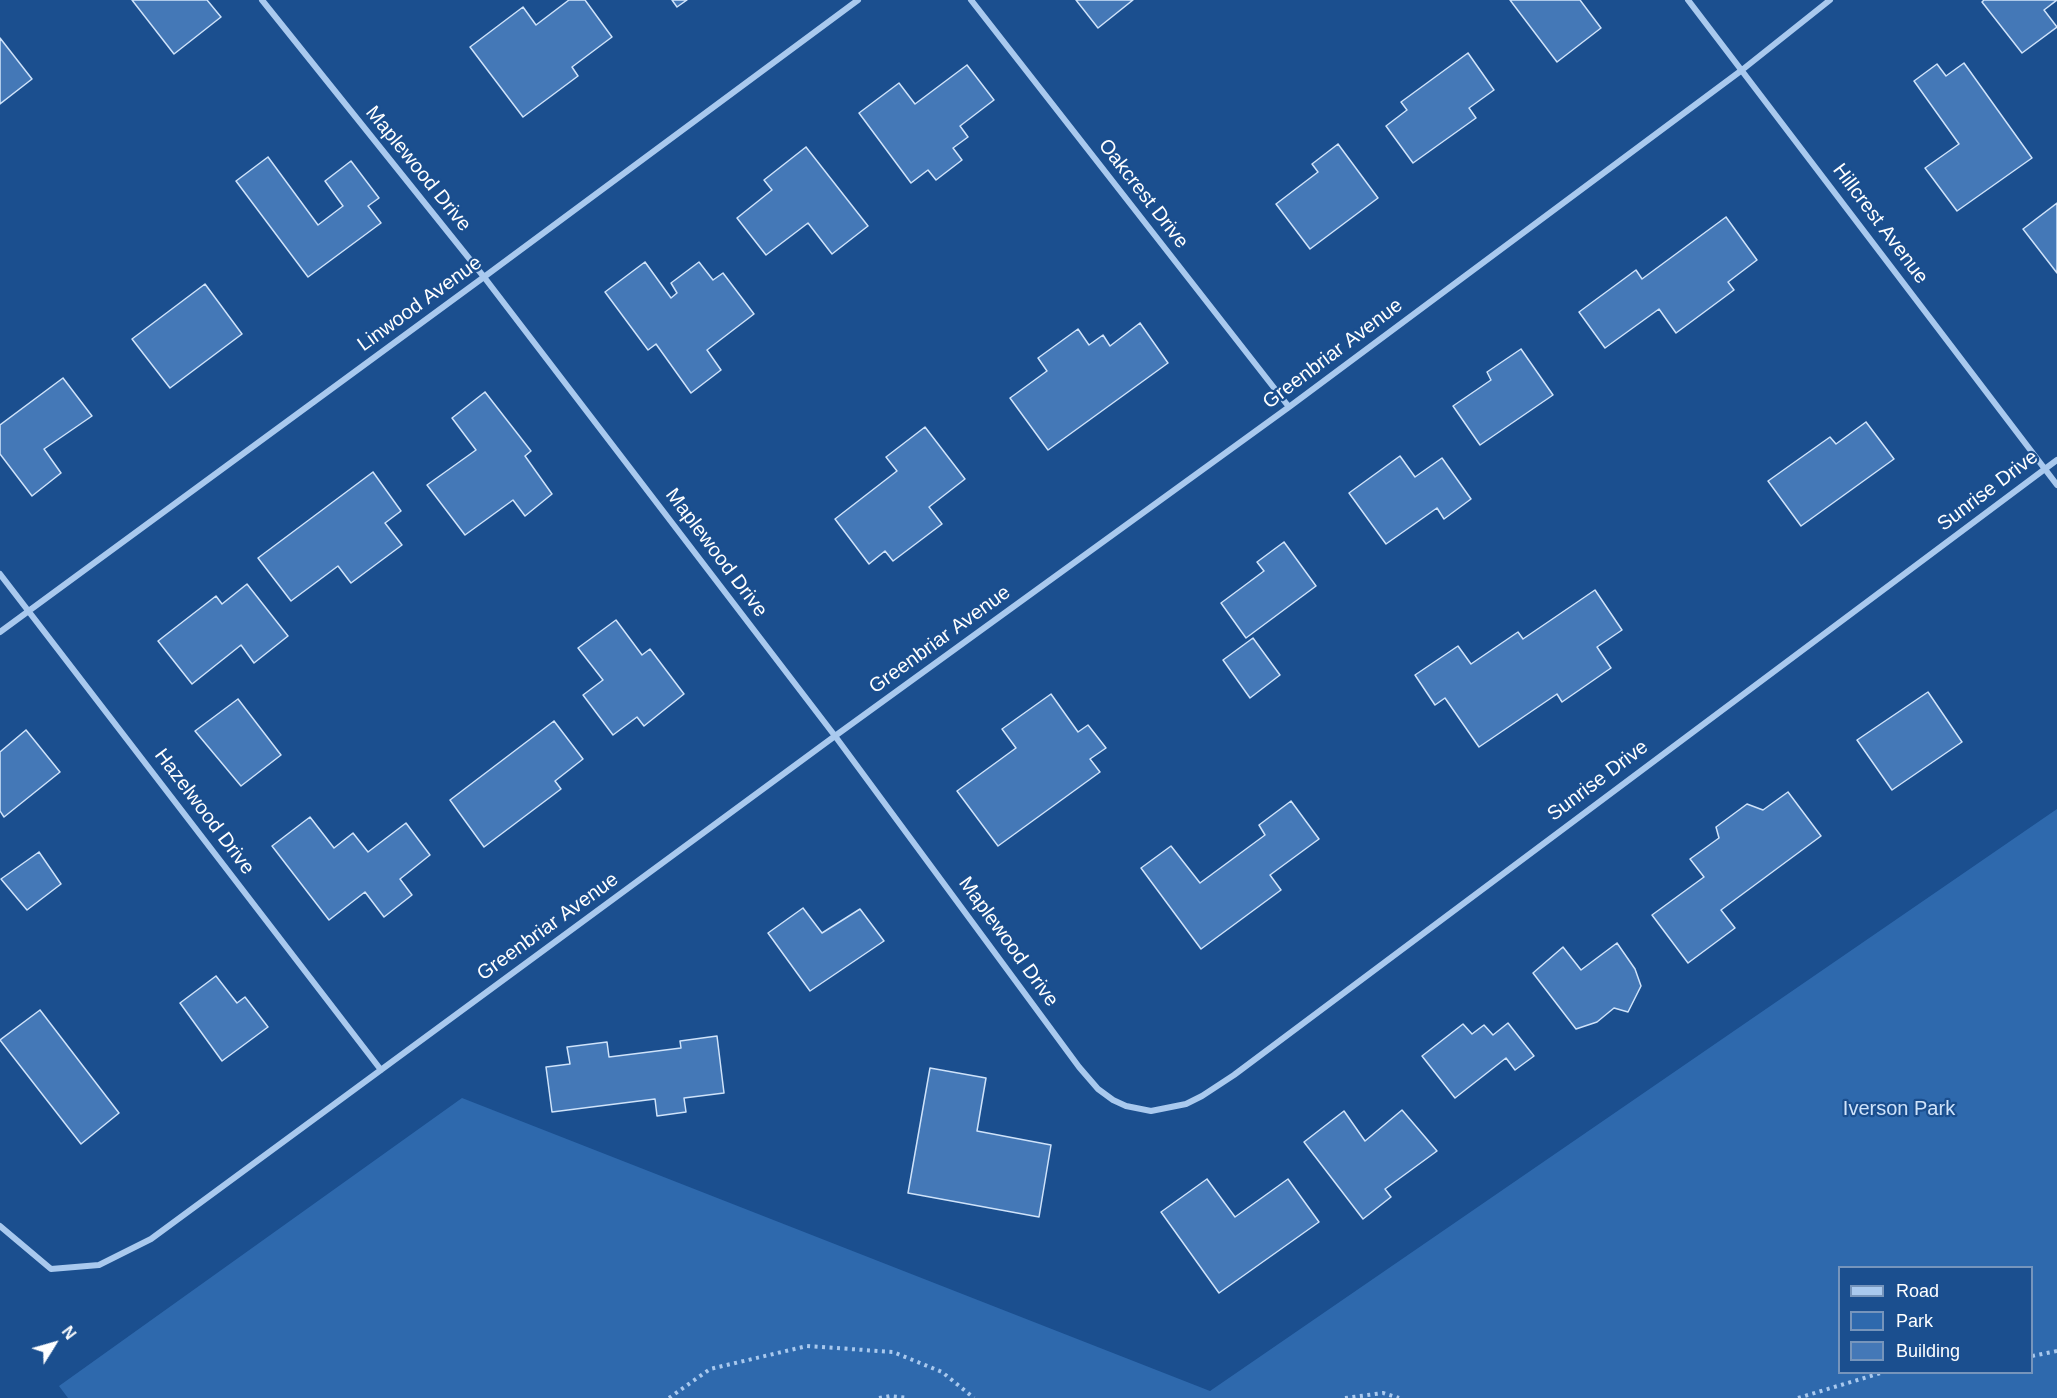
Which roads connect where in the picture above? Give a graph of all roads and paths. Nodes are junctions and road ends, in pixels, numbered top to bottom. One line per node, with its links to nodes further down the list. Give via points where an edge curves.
1 (262, 0): 7 (street, Maplewood Drive)
2 (858, 0): 7 (street, Linwood Avenue)
3 (971, 0): 8 (street, Oakcrest Drive)
4 (1688, 0): 6 (street, Hillcrest Avenue)
5 (1830, 0): 6 (street, Greenbriar Avenue)
6 (1742, 70): 8 (street, Greenbriar Avenue); 10 (street, Hillcrest Avenue)
7 (484, 278): 13 (street, Linwood Avenue); 15 (street, Maplewood Drive)
8 (1289, 408): 15 (street, Greenbriar Avenue)
9 (2057, 460): 10 (street, Sunrise Drive)
10 (2044, 469): 11 (street, Hillcrest Avenue); 17 (street, Sunrise Drive, via 1234,1075 1186,1104)
11 (2057, 485)
12 (0, 574): 13 (street, Hazelwood Drive)
13 (29, 611): 14 (street, Linwood Avenue); 16 (street, Hazelwood Drive)
14 (0, 632)
15 (835, 736): 16 (street, Greenbriar Avenue); 17 (street, Maplewood Drive, via 1079,1067 1113,1100)
16 (381, 1070): 18 (street, Greenbriar Avenue, via 151,1239 99,1265 51,1269)
17 (1151, 1110)
18 (0, 1226)
19 (2057, 1351): 20 (path)
20 (2033, 1356)
21 (1877, 1374): 28 (path)
22 (669, 1398): 25 (path, via 710,1369 807,1346 893,1352 942,1372)
23 (879, 1398): 24 (path)
24 (908, 1398)
25 (974, 1398)
26 (1345, 1398): 27 (path, via 1383,1393)
27 (1399, 1398)
28 (1798, 1398)

